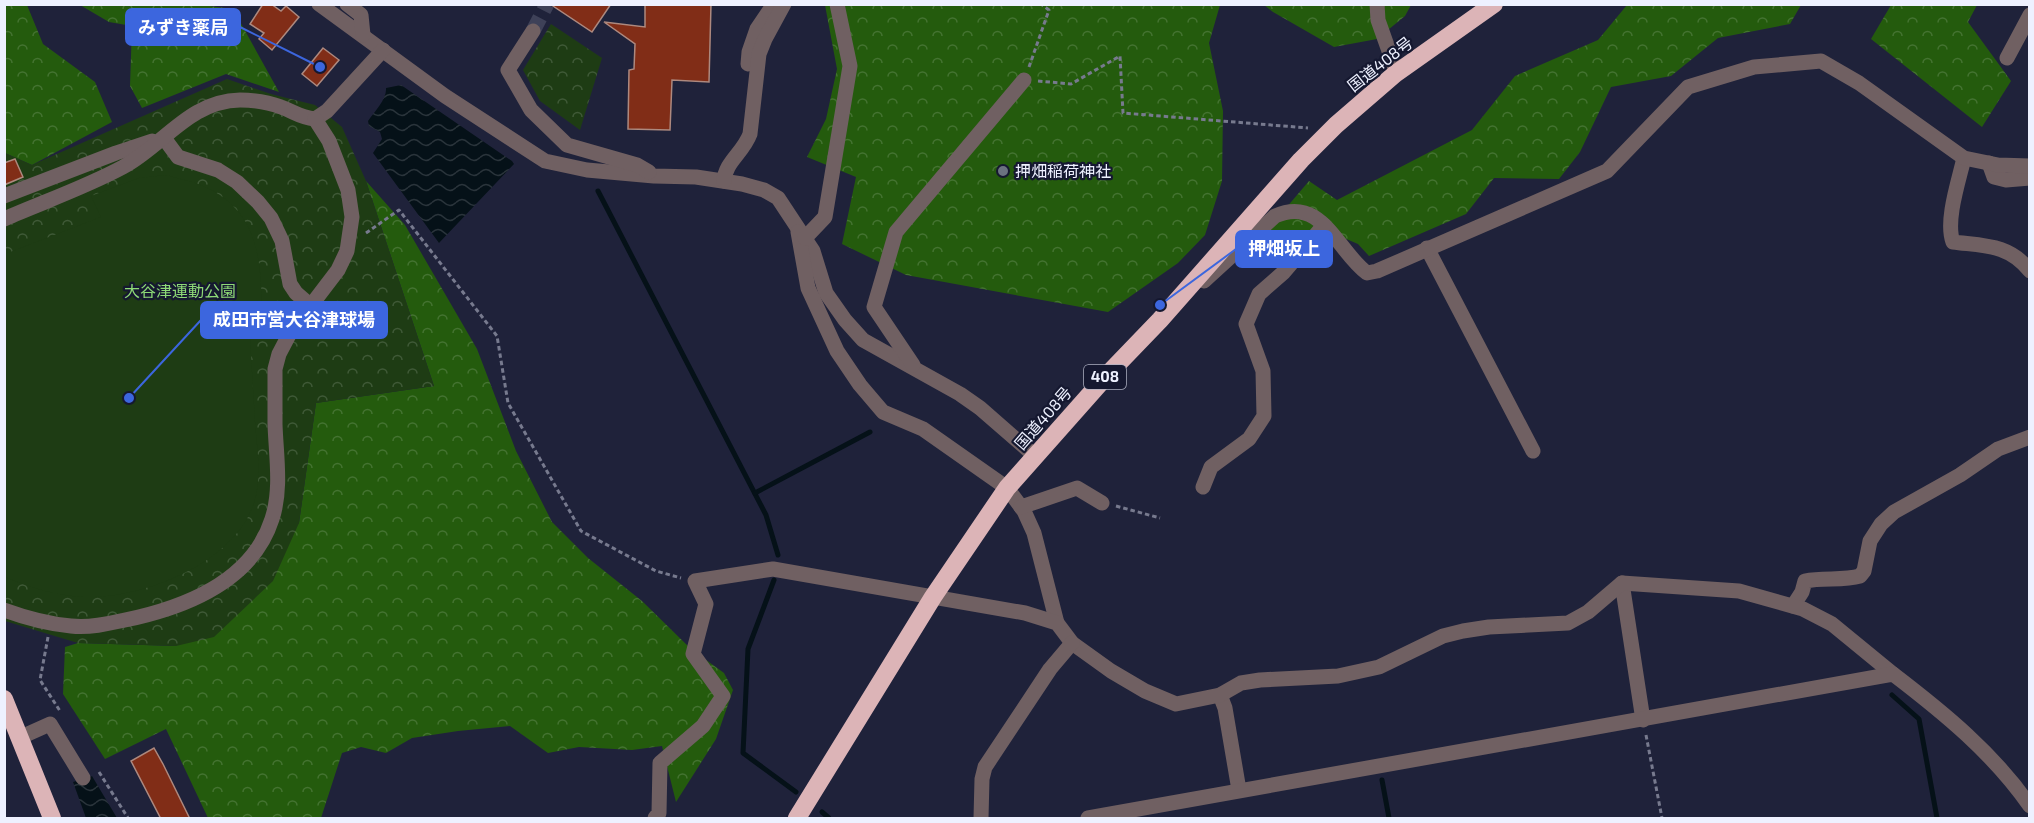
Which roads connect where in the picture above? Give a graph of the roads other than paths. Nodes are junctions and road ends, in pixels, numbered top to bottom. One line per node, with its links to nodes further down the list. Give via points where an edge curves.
1 (319, 4): 10 (street)
2 (347, 4): 10 (street, via 361,15)
3 (774, 4): 17 (street, via 757,29 749,52 742,136)
4 (784, 4): 17 (street, via 759,54)
5 (837, 4): 27 (street, via 850,66 825,217)
6 (1377, 4): 13 (street, via 1378,20)
7 (1494, 4): 13 (highway, 国道408号 / 408)
8 (2030, 15): 12 (street)
9 (533, 31): 21 (street, via 508,70 531,110 567,145 637,165)
10 (363, 35): 11 (street)
11 (383, 50): 15 (street); 21 (street, via 445,96 546,161 587,170)
12 (2007, 58)
13 (1395, 74): 31 (highway, 国道408号 / 408, via 1301,160)
14 (1024, 80): 32 (street, via 896,232 874,307)
15 (315, 119): 16 (street, via 259,101 215,103 189,116); 30 (street, via 329,141 348,190 352,217 347,250 338,270)
16 (164, 138): 24 (street); 25 (street, via 124,167); 30 (street, via 178,157 218,170 258,202 282,241 290,284)
17 (746, 144): 23 (street, via 725,171)
18 (1964, 158): 19 (street); 28 (street, via 1859,83 1821,61 1754,68 1688,87 1607,171); 29 (street, via 1951,216 1953,242 2003,249)
19 (1989, 164): 20 (street); 22 (street, via 1994,177)
20 (2030, 166)
21 (654, 176): 23 (street)
22 (2030, 178)
23 (724, 181): 27 (street, via 764,190 778,198)
24 (4, 196)
25 (4, 219)
26 (1324, 225): 28 (street, via 1367,273); 31 (street, via 1308,214 1287,211 1275,216); 37 (street, via 1284,272 1259,294 1246,324 1263,371 1264,416 1249,439 1211,467)
27 (801, 232): 32 (street, via 813,250 826,293 844,320 863,340); 36 (street, via 808,288 837,351 860,385 883,412 923,429)
28 (1427, 248): 34 (street)
29 (2030, 271)
30 (311, 306): 43 (street, via 290,333 275,369 278,473 273,517 243,566 176,608 102,624 50,623)
31 (1160, 320): 35 (highway, 国道408号 / 408)
32 (915, 368): 35 (street, via 980,408)
33 (2030, 437): 42 (street, via 1998,449 1894,512 1870,541 1860,576 1805,581)
34 (1533, 451)
35 (1035, 456): 36 (highway, 国道408号 / 408)
36 (1007, 488): 39 (street); 41 (highway, 国道408号 / 408)
37 (1203, 488)
38 (1102, 503): 39 (street, via 1077,488)
39 (1021, 507): 44 (street, via 1034,533)
40 (1622, 583): 42 (street, via 1739,591); 47 (street, via 1588,612 1568,623 1463,631 1443,636 1379,667 1338,676 1241,683); 49 (street)
41 (933, 597): 44 (street, via 1025,613); 54 (highway, 国道408号 / 408); 57 (street, via 773,569 695,581 706,604 693,654 723,696 703,726 660,763 659,813)
42 (1793, 606): 46 (street, via 1832,624)
43 (4, 610)
44 (1057, 623): 45 (street)
45 (1072, 643): 47 (street, via 1111,672 1176,704); 58 (street, via 1050,669 985,767)
46 (1893, 674): 49 (street); 53 (street, via 1980,747)
47 (1220, 695): 52 (street)
48 (4, 699): 50 (highway)
49 (1643, 720): 52 (street)
50 (21, 737): 51 (street, via 50,724); 56 (highway)
51 (83, 778)
52 (1239, 790): 55 (street)
53 (2030, 806)
54 (802, 816)
55 (1112, 816): 59 (street)
56 (52, 819)
57 (655, 819)
58 (981, 819)
59 (1088, 819)

